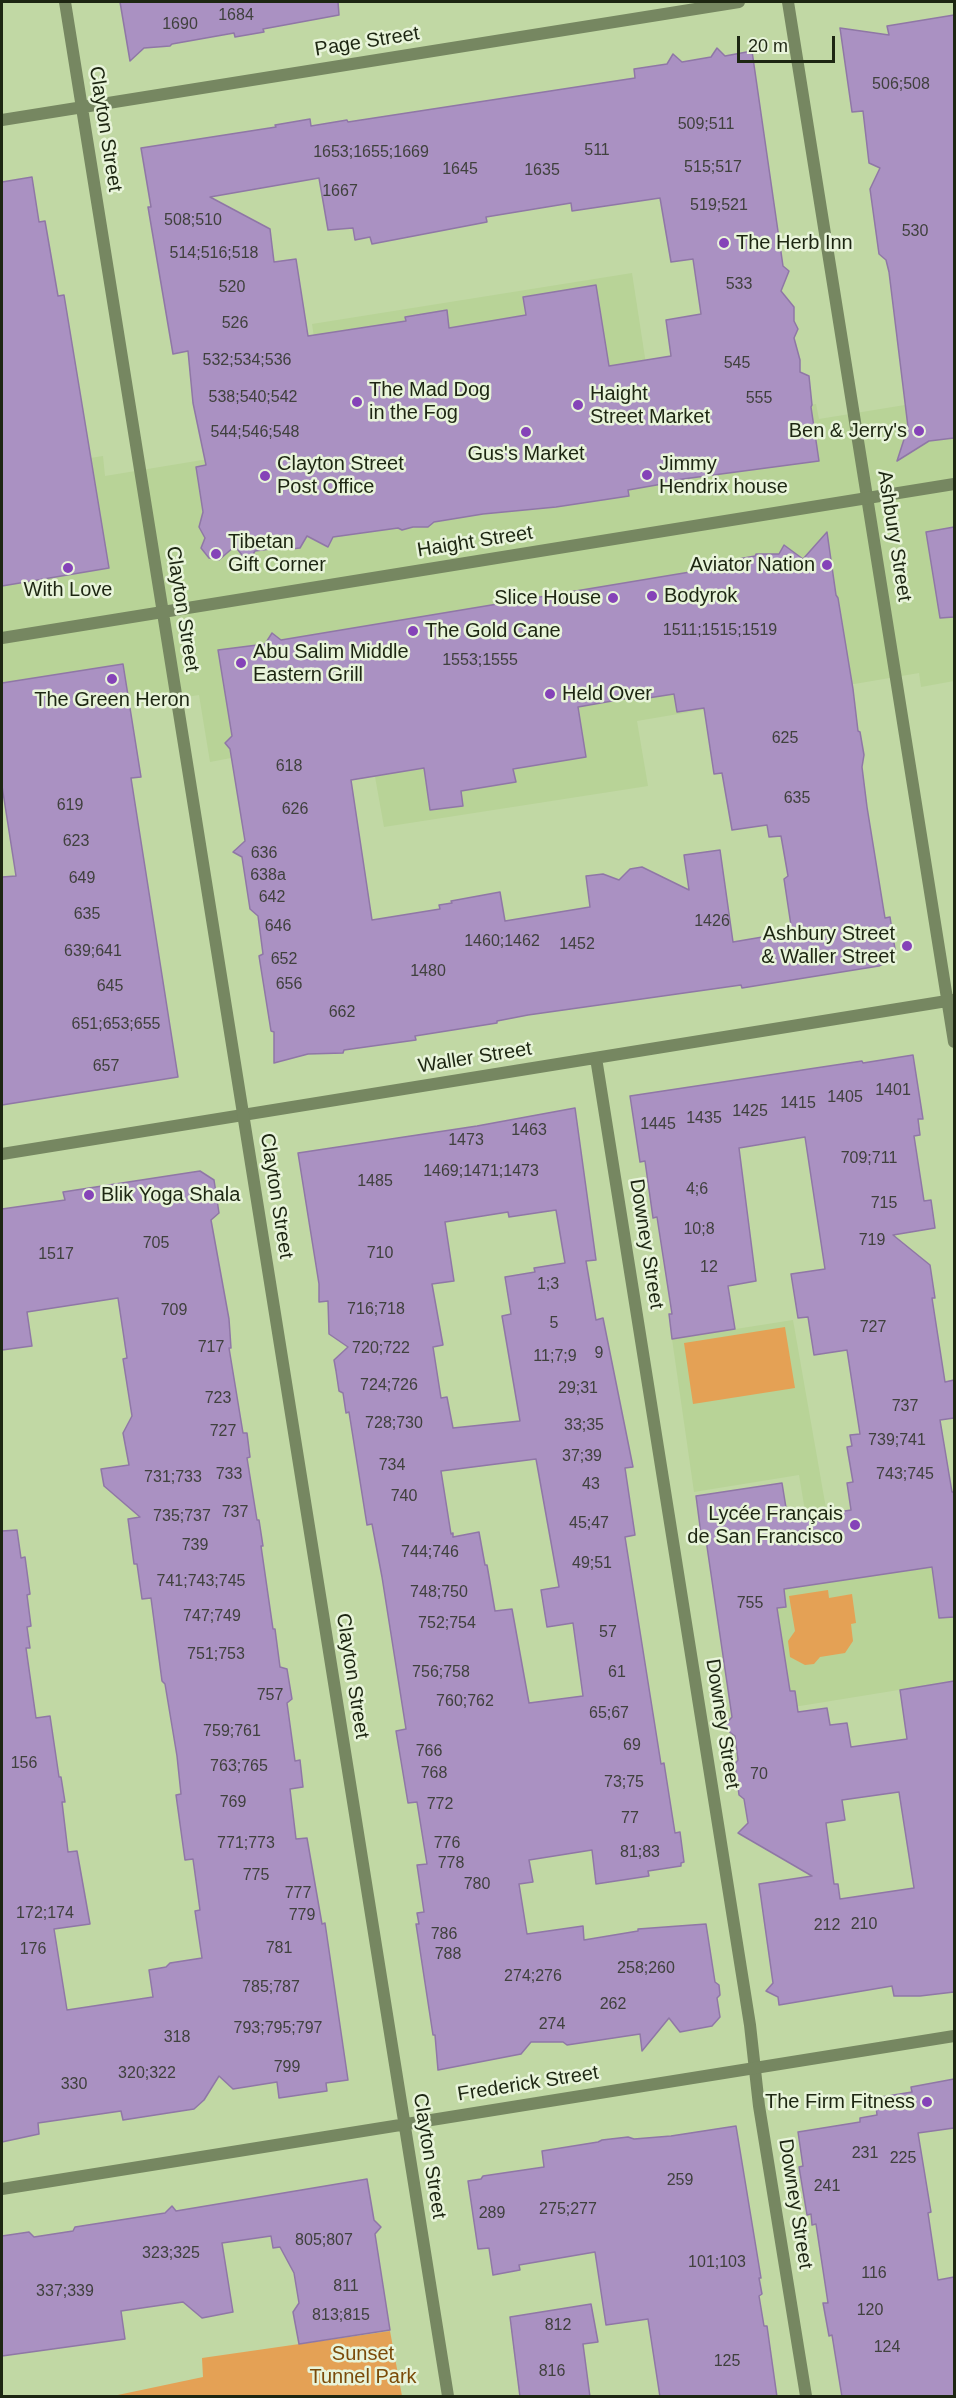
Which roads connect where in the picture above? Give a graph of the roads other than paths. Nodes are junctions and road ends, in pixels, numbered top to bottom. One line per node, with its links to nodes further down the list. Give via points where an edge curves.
1 (65, 2): 4 (street, Clayton Street)
2 (739, 2): 4 (street, Page Street)
3 (788, 2): 7 (street, Ashbury Street)
4 (82, 107): 5 (street, Page Street); 8 (street, Clayton Street)
5 (2, 120)
6 (954, 484): 7 (street, Haight Street)
7 (868, 498): 8 (street, Haight Street); 10 (street, Ashbury Street)
8 (163, 613): 9 (street, Haight Street); 13 (street, Clayton Street)
9 (2, 638)
10 (951, 1001): 11 (street, Ashbury Street); 12 (street, Waller Street)
11 (954, 1042)
12 (596, 1058): 13 (street, Waller Street); 16 (street, Downey Street)
13 (243, 1115): 14 (street, Waller Street); 17 (street, Clayton Street)
14 (2, 1154)
15 (954, 2036): 16 (street, Frederick Street)
16 (755, 2068): 17 (street, Frederick Street); 20 (street, Downey Street)
17 (405, 2124): 18 (street, Frederick Street); 19 (street, Clayton Street)
18 (2, 2189)
19 (448, 2397)
20 (806, 2397)

